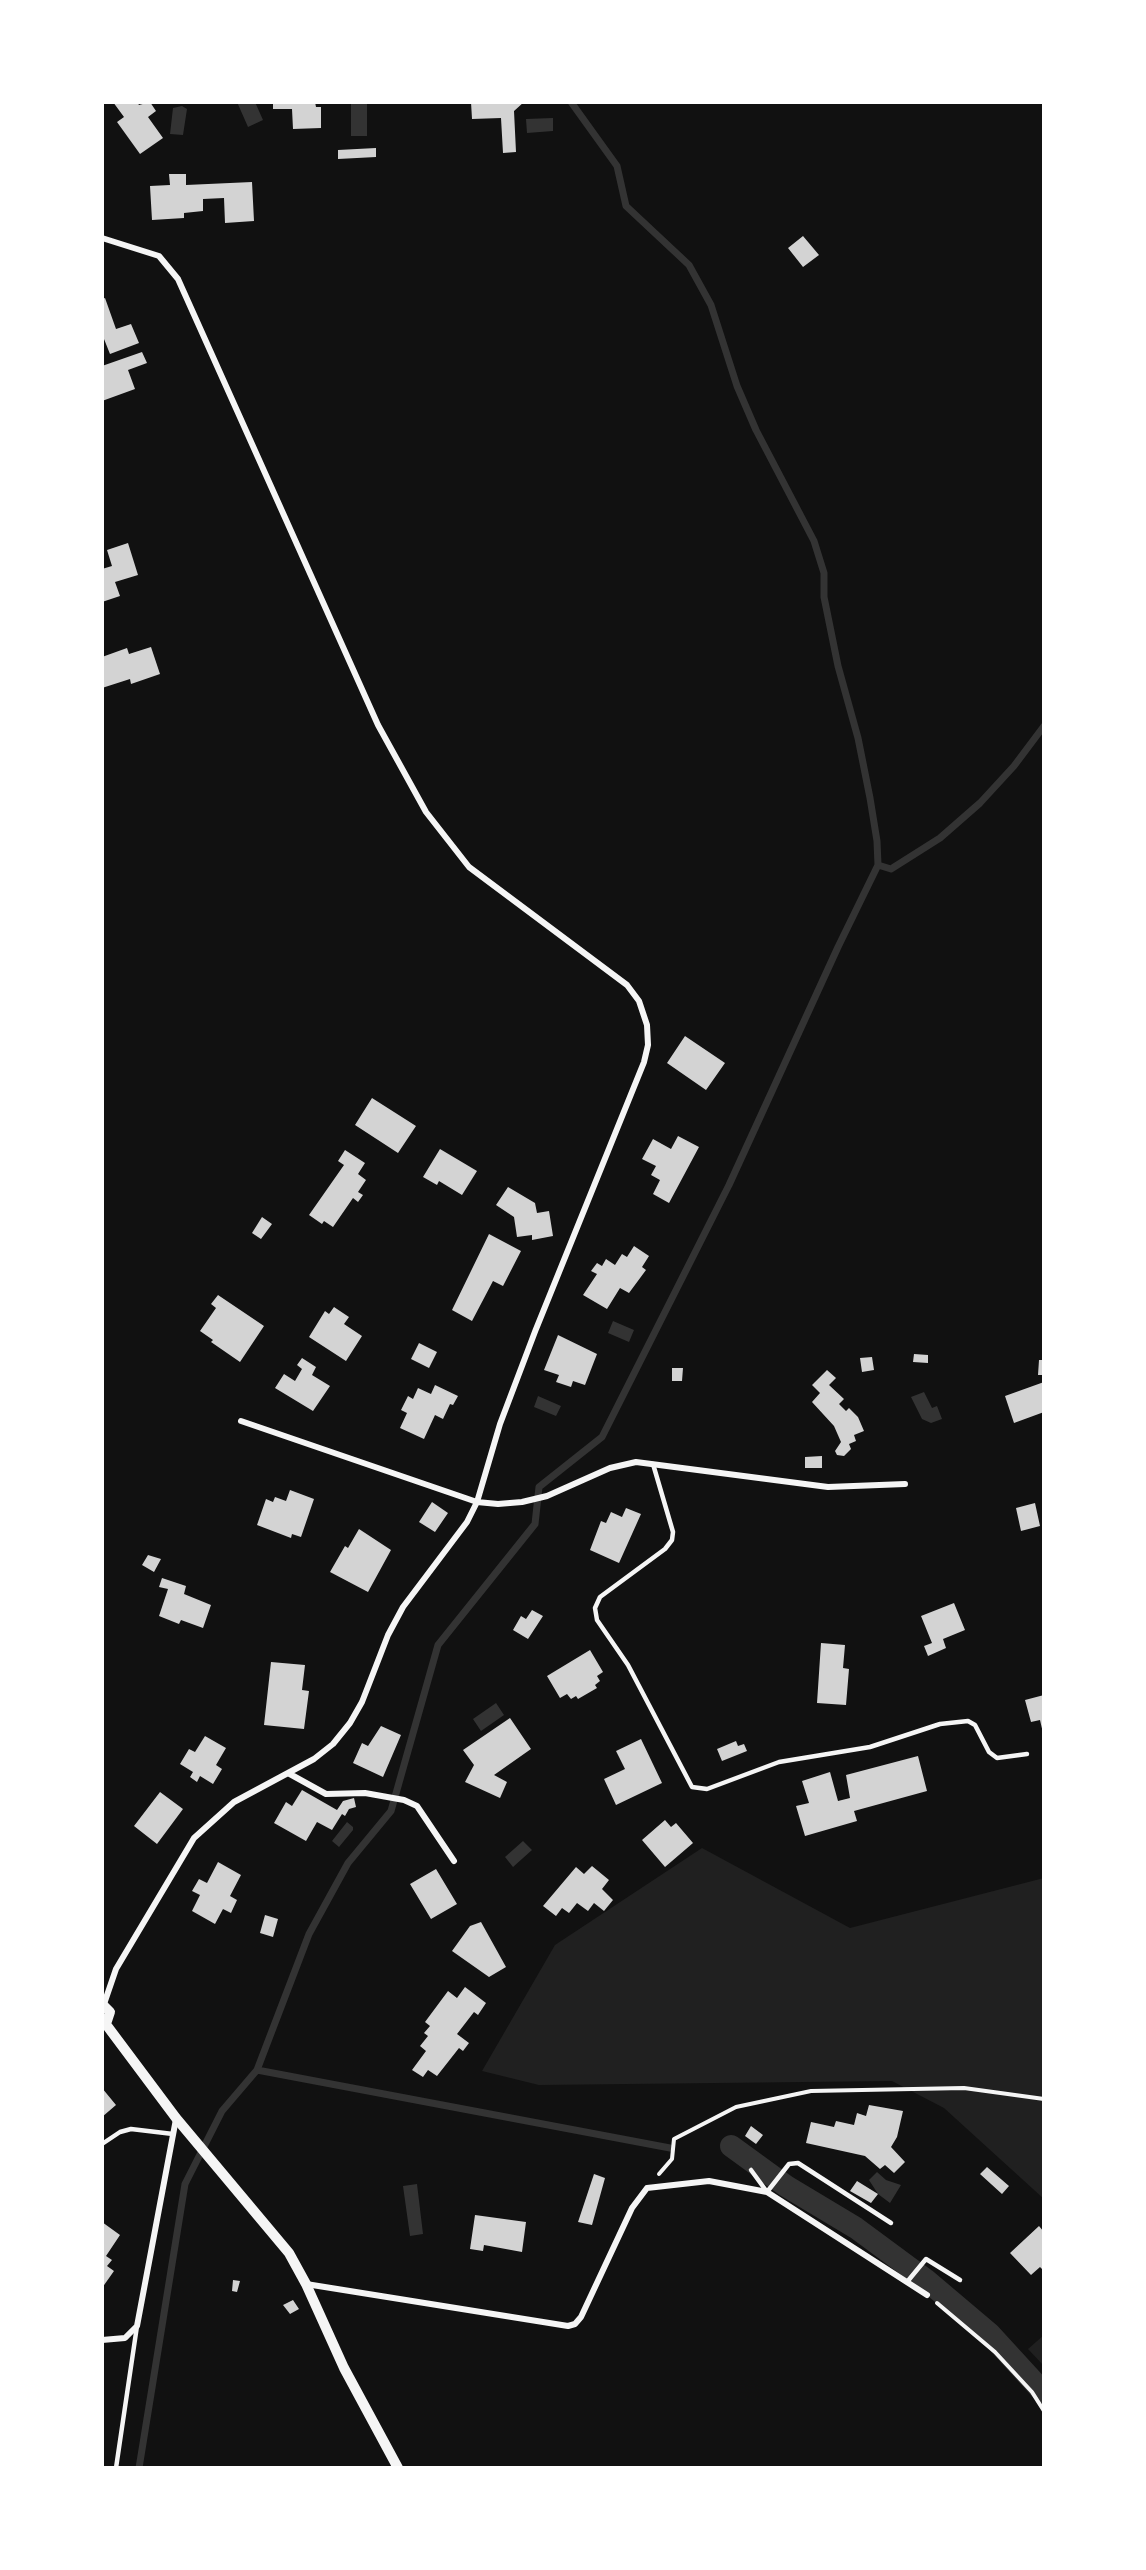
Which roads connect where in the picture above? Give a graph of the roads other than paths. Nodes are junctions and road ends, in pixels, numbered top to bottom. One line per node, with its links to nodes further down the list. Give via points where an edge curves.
1 (102, 238): 5 (street, via 159,256 178,279 393,755 444,839 469,867 627,985 639,1001 647,1025 645,1062 536,1329 500,1424)
2 (241, 1421): 5 (street)
3 (653, 1464): 4 (street, via 828,1487); 5 (street, via 636,1462 610,1468 547,1496 522,1502); 6 (lane, via 672,1540 600,1596 597,1620 628,1665 692,1787 707,1789 779,1762 870,1747 940,1724 968,1721 975,1725 989,1752 997,1758)
4 (905, 1484)
5 (477, 1502): 7 (street, via 455,1540 403,1607 350,1723 333,1744)
6 (1027, 1754)
7 (288, 1773): 8 (street, via 326,1794 387,1795 417,1806); 9 (street, via 234,1802 194,1838 116,1969)
8 (454, 1860)
9 (103, 2004): 10 (street, via 110,2012)
10 (103, 2023): 11 (street)
11 (176, 2118): 12 (street); 19 (street, via 289,2253)
12 (173, 2134): 13 (lane, via 130,2129); 21 (street)
13 (102, 2144)
14 (751, 2170): 15 (lane)
15 (767, 2192): 16 (lane, via 789,2164 798,2163); 18 (street); 19 (street, via 709,2181 646,2188 632,2208 581,2317 568,2326)
16 (891, 2223)
17 (960, 2280): 18 (lane, via 926,2259)
18 (907, 2282): 20 (street)
19 (306, 2284): 24 (street, via 344,2368)
20 (927, 2295)
21 (136, 2326): 22 (street, via 125,2338); 23 (lane)
22 (102, 2340)
23 (116, 2468)
24 (398, 2468)

